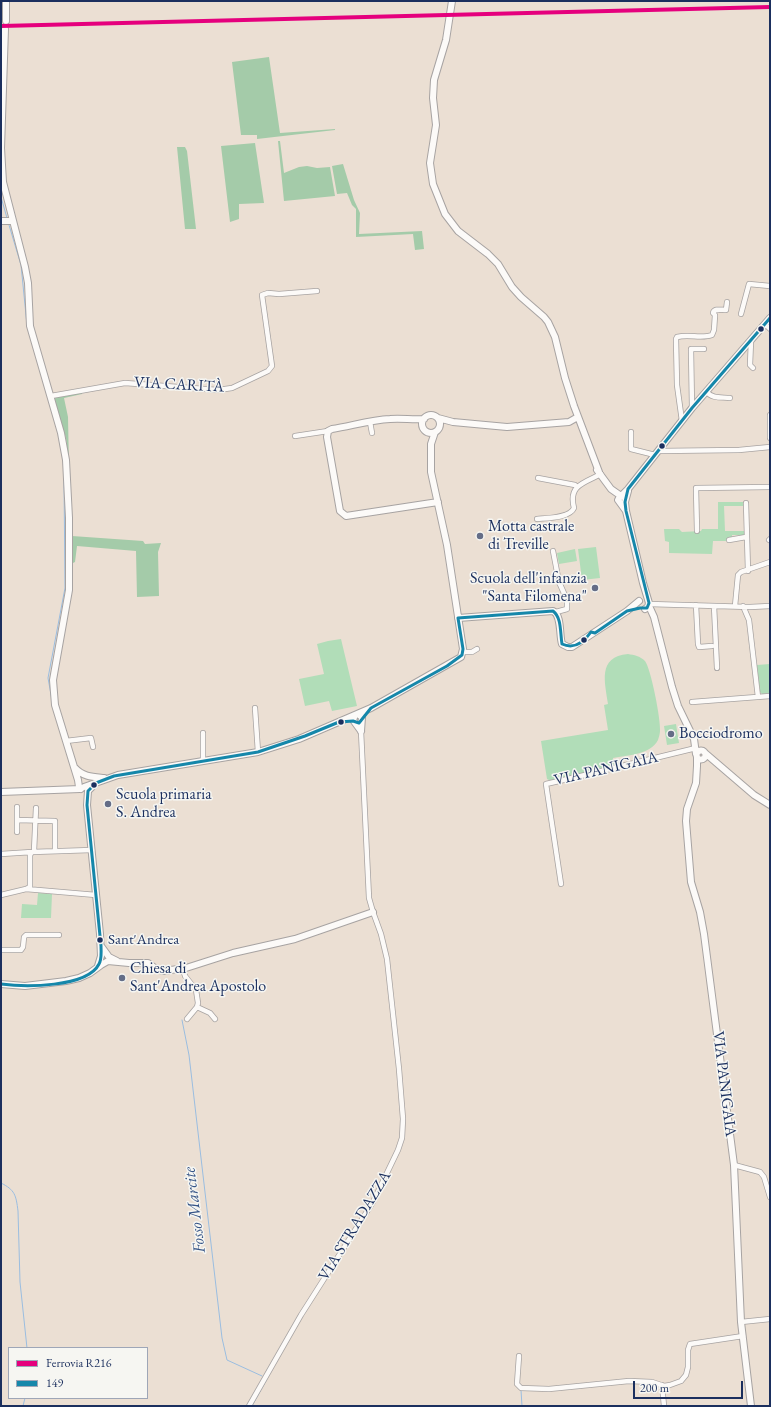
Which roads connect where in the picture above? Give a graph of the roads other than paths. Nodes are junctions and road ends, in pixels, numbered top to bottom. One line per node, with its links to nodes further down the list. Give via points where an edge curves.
1 (6, 1): 3 (street)
2 (452, 1): 21 (street, via 446,40 434,80 436,125 430,163 433,184 445,214 458,231 488,254 498,264 512,287 544,317 553,332)
3 (6, 21)
4 (6, 29): 6 (street, via 2,166 4,191)
5 (1, 221): 6 (street)
6 (12, 221): 18 (street, via 26,275 30,326)
7 (770, 286): 10 (street, via 749,284)
8 (317, 291): 18 (street, VIA CARITÀ, via 262,295 272,366 268,371 232,388 218,390 125,383)
9 (726, 302): 27 (street, via 726,310 713,312 715,315 712,335 685,335 676,339 677,386)
10 (741, 314)
11 (770, 320): 12 (street)
12 (763, 326): 13 (street); 14 (street)
13 (770, 329)
14 (751, 341): 16 (street, via 750,365); 17 (street)
15 (704, 349): 20 (street, via 691,349)
16 (753, 368)
17 (707, 392): 19 (street, via 713,397); 20 (street)
18 (51, 396): 77 (street, via 65,451 68,486 69,590 53,680 56,705)
19 (730, 398)
20 (692, 408): 27 (street)
21 (574, 409): 25 (street); 32 (street)
22 (770, 415): 38 (street)
23 (438, 418): 24 (street, via 430,416); 29 (street); 30 (street)
24 (424, 419): 26 (street); 31 (street)
25 (573, 419): 29 (street, via 507,427); 32 (street)
26 (411, 420): 28 (street, via 389,419); 31 (street)
27 (682, 421): 41 (street)
28 (370, 422): 33 (street); 36 (street)
29 (453, 422): 30 (street)
30 (440, 427): 34 (street)
31 (424, 429): 34 (street, via 430,433); 39 (street)
32 (581, 429): 42 (street)
33 (328, 431): 37 (street); 47 (street, via 338,503 343,514 349,516)
34 (435, 432): 39 (street)
35 (631, 432): 41 (street, via 631,449)
36 (372, 433)
37 (295, 436)
38 (770, 438)
39 (431, 444): 47 (street, via 431,472)
40 (770, 447): 41 (street)
41 (657, 453): 46 (street)
42 (600, 473): 45 (street); 46 (street)
43 (538, 478): 45 (street)
44 (770, 486): 50 (street, via 696,488)
45 (576, 487): 49 (street, via 571,498 574,508 570,514)
46 (622, 499): 56 (street, via 643,583)
47 (438, 502): 64 (street)
48 (746, 502): 51 (street)
49 (537, 519)
50 (697, 531)
51 (746, 538): 52 (street); 55 (street)
52 (729, 540)
53 (553, 551): 63 (street, via 567,600 566,609)
54 (770, 562): 55 (street)
55 (748, 571): 59 (street, via 738,575)
56 (644, 604): 57 (street); 63 (street, via 627,611 572,647 562,644); 80 (street, via 655,625 678,706)
57 (696, 605): 58 (street); 66 (street, via 699,647)
58 (714, 606): 59 (street); 69 (street)
59 (735, 606): 60 (street)
60 (743, 606): 62 (street); 65 (street)
61 (770, 606): 62 (street)
62 (750, 607): 65 (street)
63 (556, 612): 64 (street, via 553,610)
64 (458, 618): 68 (street)
65 (749, 620): 71 (street)
66 (712, 646)
67 (477, 648): 68 (street)
68 (463, 654): 74 (street)
69 (717, 668)
70 (770, 696): 71 (street)
71 (758, 697): 72 (street)
72 (692, 702)
73 (255, 708): 79 (street)
74 (358, 718): 75 (street); 79 (street, via 339,722)
75 (361, 731): 100 (street, VIA STRADAZZA, via 369,898)
76 (203, 733): 81 (street)
77 (66, 741): 78 (street, via 91,738); 82 (street)
78 (93, 747)
79 (258, 752): 81 (street)
80 (700, 754): 86 (street); 96 (street, VIA PANIGAIA, via 546,784); 109 (street, VIA PANIGAIA, via 696,783 687,814 691,882 704,934)
81 (203, 761): 83 (street)
82 (74, 766): 83 (street, via 88,777); 84 (street)
83 (111, 777): 84 (street)
84 (83, 791): 85 (street); 92 (street)
85 (1, 792)
86 (770, 805)
87 (17, 807): 89 (street)
88 (36, 808): 90 (street)
89 (17, 820): 90 (street); 91 (street)
90 (35, 820): 93 (street, via 56,821); 94 (street)
91 (17, 832)
92 (92, 850): 93 (street); 99 (street)
93 (55, 851): 94 (street)
94 (32, 853): 95 (street); 97 (street, via 30,887)
95 (1, 854)
96 (561, 884)
97 (26, 889): 98 (street); 99 (street)
98 (1, 894)
99 (96, 895): 103 (street, via 101,946)
100 (373, 912): 104 (street, via 295,939 233,953); 116 (street, VIA STRADAZZA, via 387,959 399,1069 402,1138 372,1202 301,1315)
101 (59, 935): 102 (street, via 26,935 21,950)
102 (1, 950)
103 (105, 958): 104 (street, via 119,962 148,963 163,971); 105 (street, via 90,973 79,978 25,986)
104 (183, 969): 106 (street, via 196,990)
105 (1, 984)
106 (197, 1007): 107 (street, via 210,1013); 108 (street)
107 (215, 1019)
108 (187, 1020)
109 (734, 1165): 110 (street, via 760,1172); 112 (street, VIA PANIGAIA)
110 (770, 1197)
111 (770, 1319): 112 (street)
112 (741, 1322): 113 (street, VIA PANIGAIA)
113 (743, 1336): 115 (street, via 690,1344 684,1378 678,1383); 118 (street, VIA PANIGAIA)
114 (519, 1356): 115 (street, via 517,1384 521,1388 549,1389 633,1380)
115 (662, 1385): 117 (street)
116 (249, 1406)
117 (664, 1406)
118 (751, 1406)

